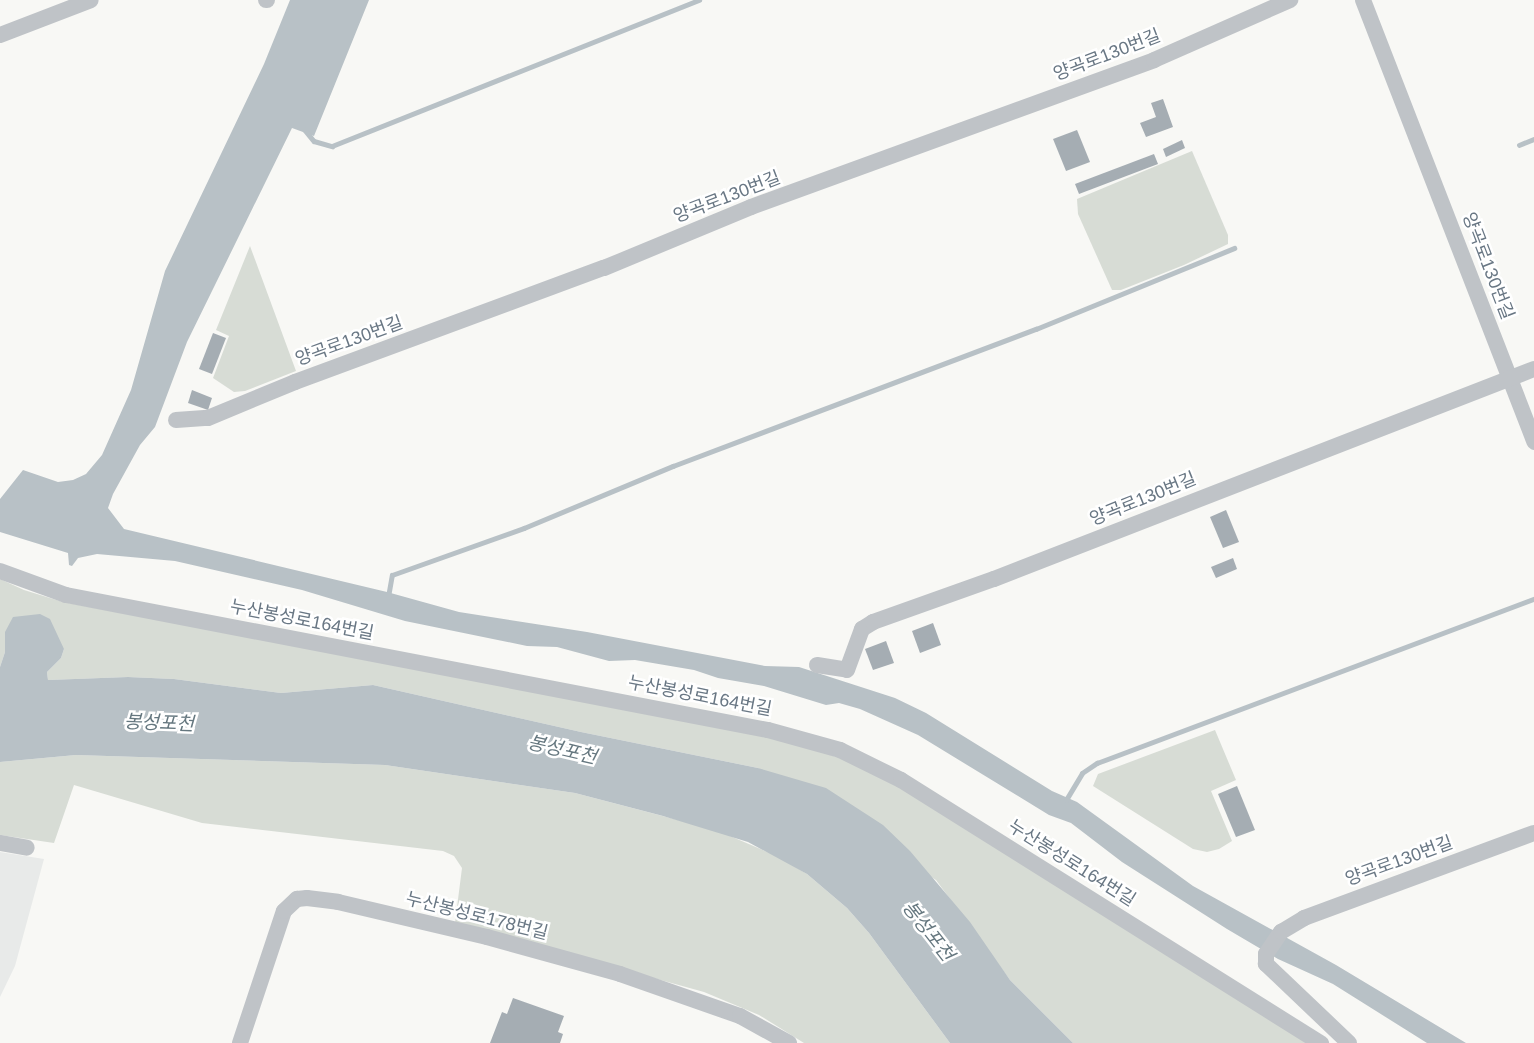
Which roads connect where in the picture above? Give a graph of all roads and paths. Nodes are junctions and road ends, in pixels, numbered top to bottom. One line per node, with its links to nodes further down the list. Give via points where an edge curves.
1 (91, 0): 4 (lane)
2 (1290, 0): 7 (lane, 양곡로130번길, via 1154,60 751,207 604,268 295,382 208,418)
3 (1363, 0): 6 (lane, 양곡로130번길)
4 (0, 35)
5 (1534, 369): 6 (lane)
6 (1509, 378): 8 (lane, 양곡로130번길); 10 (lane, 양곡로130번길, via 994,579 874,622 862,629 847,670)
7 (176, 420)
8 (1534, 442)
9 (0, 571): 16 (lane, 누산봉성로164번길, via 66,595 740,724 840,750 902,780)
10 (817, 665)
11 (1534, 833): 17 (lane, 양곡로130번길, via 1304,918 1281,932 1266,954 1266,964)
12 (0, 843): 13 (lane)
13 (27, 848)
14 (240, 1043): 15 (lane, 누산봉성로178번길, via 284,911 297,899 306,898 338,902 478,935 620,974 715,1007)
15 (789, 1043)
16 (1321, 1043)
17 (1349, 1043)

